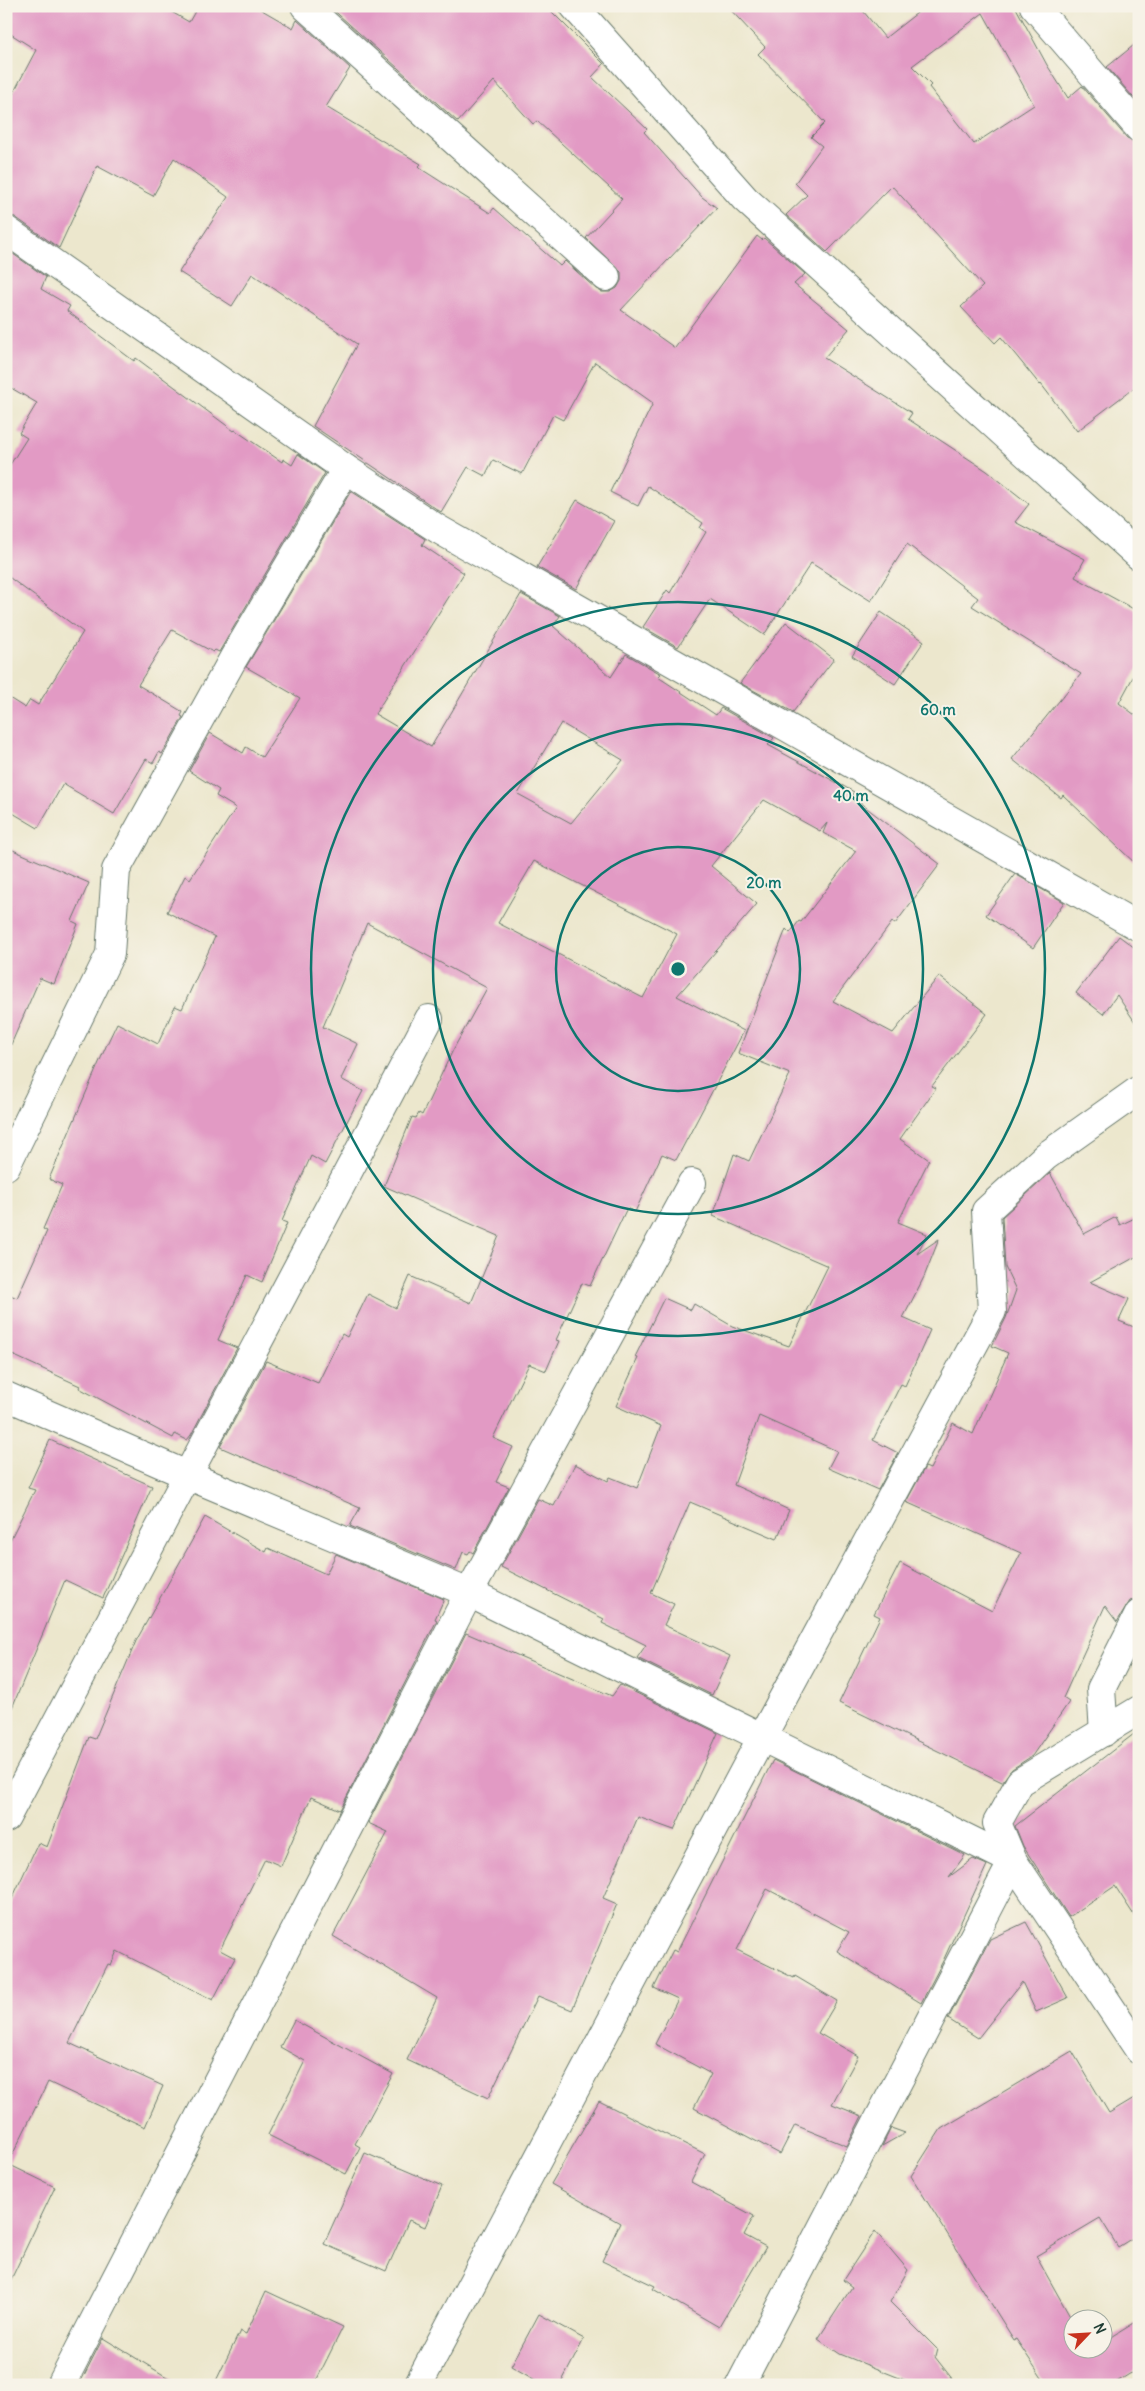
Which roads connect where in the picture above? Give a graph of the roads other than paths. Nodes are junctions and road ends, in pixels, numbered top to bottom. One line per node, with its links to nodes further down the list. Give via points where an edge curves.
1 (305, 6): 6 (street)
2 (574, 6): 8 (street, via 745,199)
3 (1034, 6): 4 (street)
4 (1139, 128)
5 (6, 230): 7 (street)
6 (606, 277)
7 (346, 469): 9 (street, via 438,529); 12 (street, via 233,659 116,870 110,954)
8 (1139, 556)
9 (1139, 927)
10 (428, 1019): 15 (street)
11 (1139, 1090): 20 (street, via 1046,1156 986,1211 992,1311)
12 (6, 1166)
13 (692, 1183): 16 (street)
14 (6, 1396): 15 (street)
15 (187, 1475): 16 (street); 21 (street)
16 (469, 1593): 20 (street); 24 (street)
17 (1139, 1614): 19 (street, via 1100,1689)
18 (1139, 1710): 19 (street)
19 (1104, 1732): 22 (street, via 1020,1782 997,1823)
20 (762, 1737): 22 (street); 25 (street)
21 (6, 1818)
22 (1013, 1861): 23 (street); 26 (street)
23 (1139, 2050)
24 (61, 2385)
25 (418, 2385)
26 (740, 2385)

